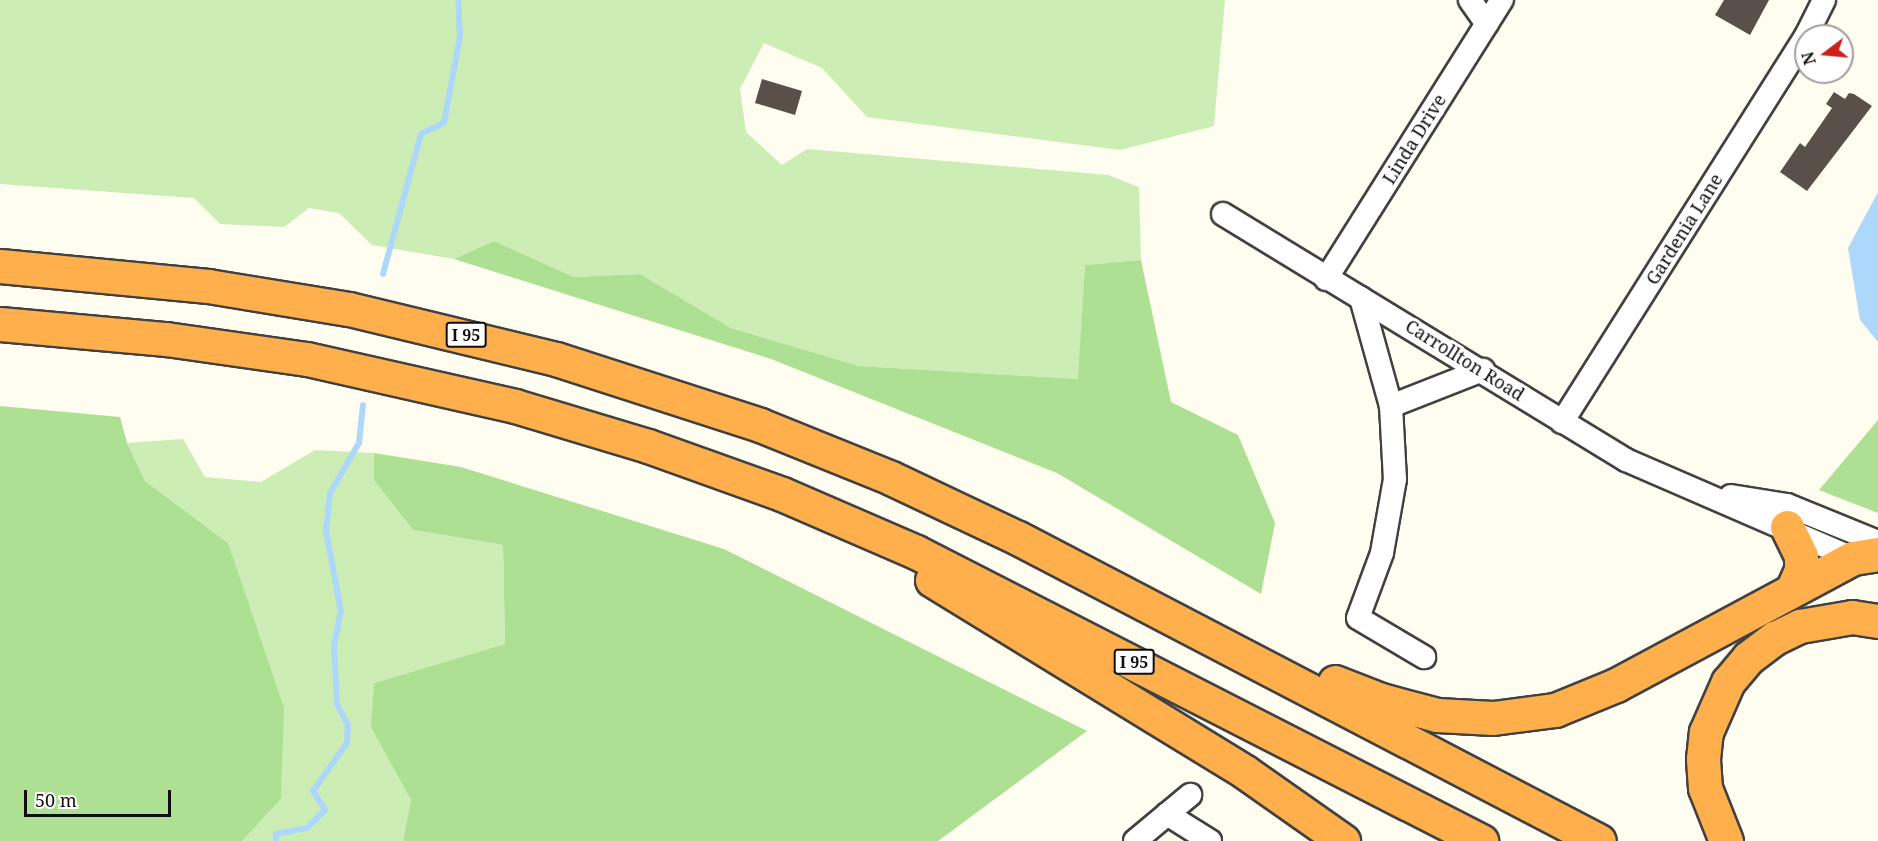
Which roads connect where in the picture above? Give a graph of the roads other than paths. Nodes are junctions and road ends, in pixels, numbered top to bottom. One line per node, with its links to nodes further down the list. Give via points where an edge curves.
1 (1470, 0): 4 (street)
2 (1502, 0): 4 (street, Linda Drive)
3 (1824, 0): 5 (street, Gardenia Lane)
4 (1487, 24): 9 (street, Linda Drive)
5 (1812, 24)
6 (1794, 55): 14 (street, Gardenia Lane)
7 (1223, 214): 9 (street, Carrollton Road)
8 (0, 266): 20 (highway, I 95, via 279,297 419,324 556,359 760,425 891,478)
9 (1326, 279): 10 (street, Carrollton Road)
10 (1361, 297): 12 (street, Carrollton Road); 13 (street)
11 (0, 324): 15 (highway, I 95, via 166,339 375,372 581,426)
12 (1483, 370): 13 (street); 14 (street, Carrollton Road)
13 (1391, 406): 22 (street, via 1395,443 1392,515 1358,618)
14 (1562, 422): 16 (street, Carrollton Road, via 1626,460)
15 (782, 494): 27 (highway, via 948,590 1245,772); 28 (highway, I 95, via 983,584)
16 (1712, 495): 17 (street, Carrollton Road); 18 (street, Carrollton Road, via 1751,496 1787,505)
17 (1787, 527): 18 (street, Carrollton Road); 19 (highway, via 1801,556 1801,570)
18 (1872, 556): 19 (highway)
19 (1792, 590): 20 (highway, via 1585,699 1555,710 1493,718 1437,715 1381,700)
20 (1169, 616): 29 (highway, I 95)
21 (1878, 621): 30 (highway, via 1852,617 1800,626 1748,658 1728,682 1706,732 1703,759 1705,788)
22 (1424, 657)
23 (1190, 795): 24 (street)
24 (1167, 814): 25 (street); 26 (street)
25 (1134, 841)
26 (1210, 841)
27 (1342, 841)
28 (1481, 841)
29 (1599, 841)
30 (1726, 841)

